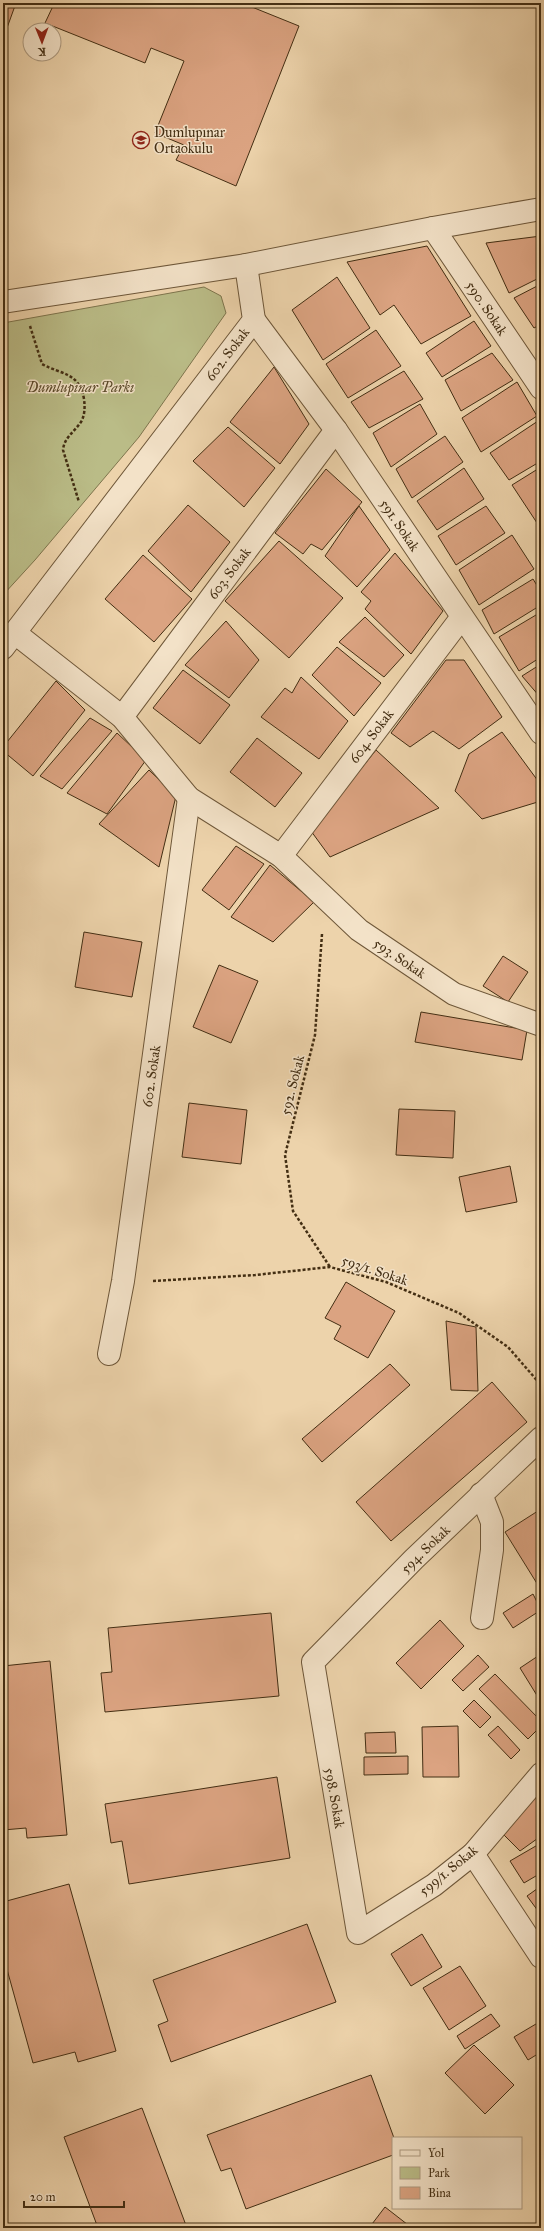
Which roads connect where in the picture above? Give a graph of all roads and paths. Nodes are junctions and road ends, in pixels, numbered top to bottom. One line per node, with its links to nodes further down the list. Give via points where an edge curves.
1 (541, 209): 2 (street)
2 (433, 228): 3 (street); 6 (street, 590. Sokak)
3 (246, 265): 4 (street); 5 (street, 602. Sokak)
4 (13, 301): 8 (path, via 42,364 73,377 82,388 86,408 81,422 64,443 63,450)
5 (254, 320): 7 (street, 591. Sokak); 8 (street, 602. Sokak)
6 (541, 388)
7 (336, 430): 9 (street, 591. Sokak); 11 (street, 603. Sokak)
8 (90, 534): 10 (street, 602. Sokak)
9 (462, 617): 12 (street, 591. Sokak); 14 (street, 604. Sokak)
10 (9, 641): 11 (street, 593. Sokak)
11 (122, 717): 13 (street, 593. Sokak)
12 (541, 733)
13 (189, 798): 14 (street, 593. Sokak); 18 (street, 602. Sokak)
14 (281, 856): 15 (street, 593. Sokak)
15 (324, 897): 16 (street, 593. Sokak, via 359,930 454,994); 17 (path, 592. Sokak, via 315,1035 285,1155 293,1211)
16 (541, 1025)
17 (330, 1267): 18 (path, 593/1. Sokak, via 255,1275); 20 (path, 593/1. Sokak, via 386,1282 459,1313 508,1347)
18 (123, 1281): 19 (street, 602. Sokak)
19 (109, 1354)
20 (541, 1385)
21 (541, 1438): 22 (street, 594. Sokak)
22 (481, 1494): 23 (street, via 492,1522 492,1550); 24 (street, 594. Sokak)
23 (482, 1618)
24 (312, 1662): 27 (street, 598. Sokak)
25 (541, 1774): 26 (street, 599/1. Sokak)
26 (473, 1854): 27 (street, 599/1. Sokak, via 434,1885); 28 (street)
27 (358, 1933)
28 (541, 1957)

